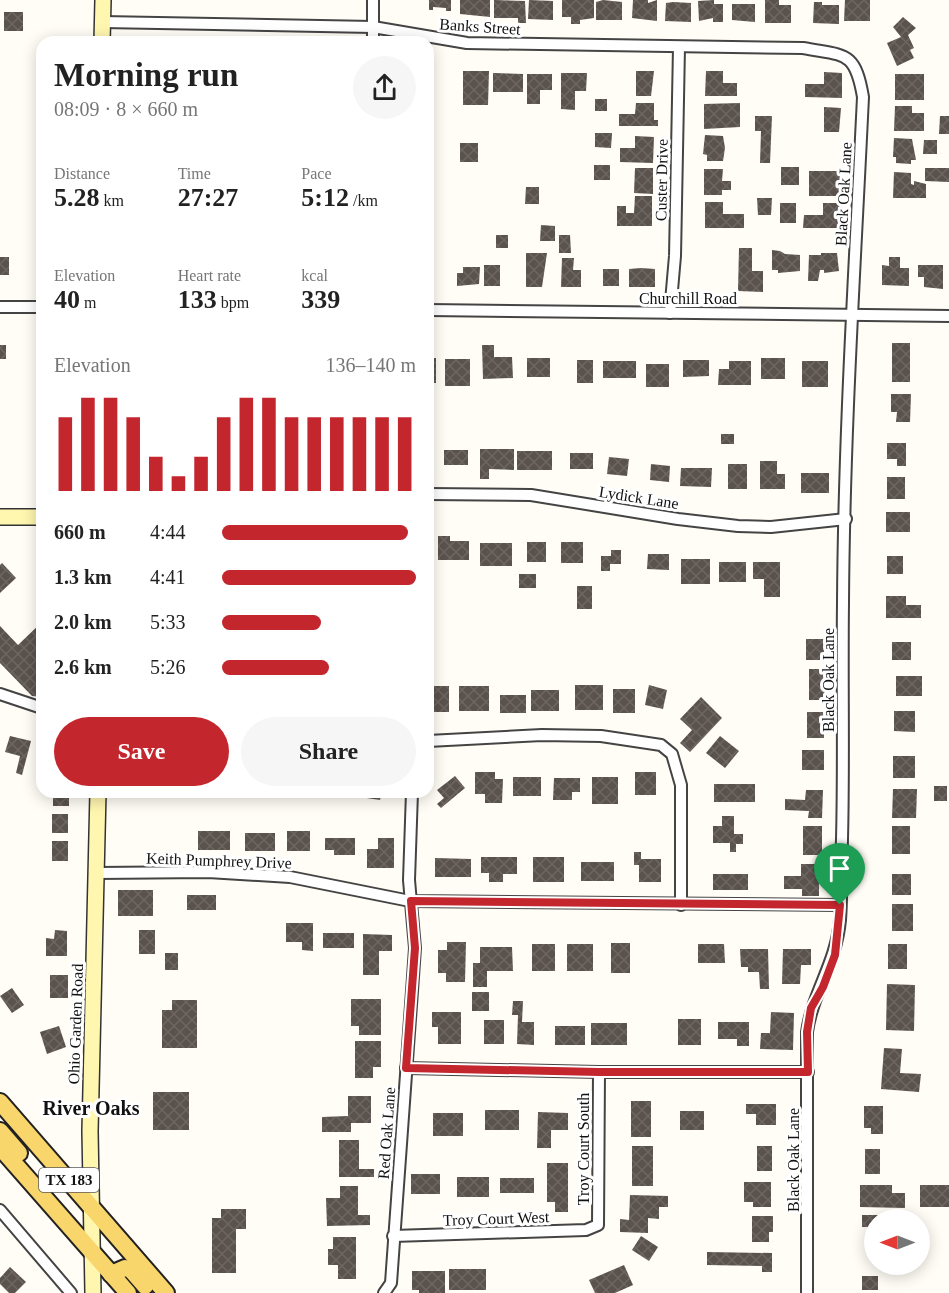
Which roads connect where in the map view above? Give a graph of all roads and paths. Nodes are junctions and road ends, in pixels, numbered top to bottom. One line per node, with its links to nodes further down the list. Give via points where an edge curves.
1 (103, 0): 3 (street)
2 (373, 0): 4 (street)
3 (102, 22): 4 (street, Banks Street); 5 (street)
4 (373, 27): 6 (street); 7 (street, Banks Street)
5 (102, 36)
6 (373, 36)
7 (426, 36)
8 (434, 37): 9 (street, Banks Street, via 467,43)
9 (679, 46): 10 (street, Banks Street, via 803,48 842,55); 14 (street, Custer Drive, via 675,256)
10 (854, 63): 15 (street, Black Oak Lane, via 863,97)
11 (0, 307): 12 (street)
12 (36, 307)
13 (434, 310): 14 (street, Churchill Road)
14 (670, 313): 15 (street, Churchill Road)
15 (852, 314): 16 (street, Churchill Road); 20 (street, Black Oak Lane)
16 (949, 316)
17 (434, 494): 20 (street, Lydick Lane, via 531,495 738,526 771,527)
18 (0, 517): 19 (street)
19 (36, 518)
20 (846, 519): 29 (street, Black Oak Lane)
21 (0, 694): 22 (street)
22 (36, 706)
23 (434, 741): 28 (street, via 602,736 661,745 672,754 681,785)
24 (98, 798): 26 (street, Ohio Garden Road)
25 (412, 798): 27 (street, Red Oak Lane)
26 (97, 873): 27 (street, Keith Pumphrey Drive, via 208,872 290,877); 37 (street, Ohio Garden Road, via 90,1131)
27 (411, 901): 28 (street, Keith Pumphrey Drive); 30 (street, Red Oak Lane, via 415,948)
28 (681, 905): 29 (street, Keith Pumphrey Drive)
29 (840, 905): 32 (street, Black Oak Lane, via 835,955 811,1008)
30 (406, 1068): 31 (street); 40 (street, Red Oak Lane)
31 (599, 1072): 32 (street); 39 (street, Troy Court South)
32 (808, 1072): 49 (street, Black Oak Lane)
33 (0, 1102): 36 (main road, TX 183)
34 (0, 1131): 36 (main road, via 48,1189 57,1195 64,1191)
35 (0, 1147): 41 (main road, TX 183)
36 (66, 1178): 37 (main road, TX 183)
37 (93, 1209): 41 (street, Ohio Garden Road); 47 (main road, TX 183)
38 (0, 1210): 43 (street)
39 (598, 1225): 40 (street, Troy Court West, via 586,1230)
40 (393, 1236): 48 (street, Red Oak Lane, via 391,1284)
41 (93, 1253): 42 (main road, TX 183); 44 (street, Ohio Garden Road)
42 (111, 1274): 45 (main road, TX 183); 46 (main road, via 125,1268 131,1270)
43 (71, 1293)
44 (93, 1293)
45 (128, 1293)
46 (152, 1293)
47 (166, 1293)
48 (384, 1293)
49 (807, 1293)

